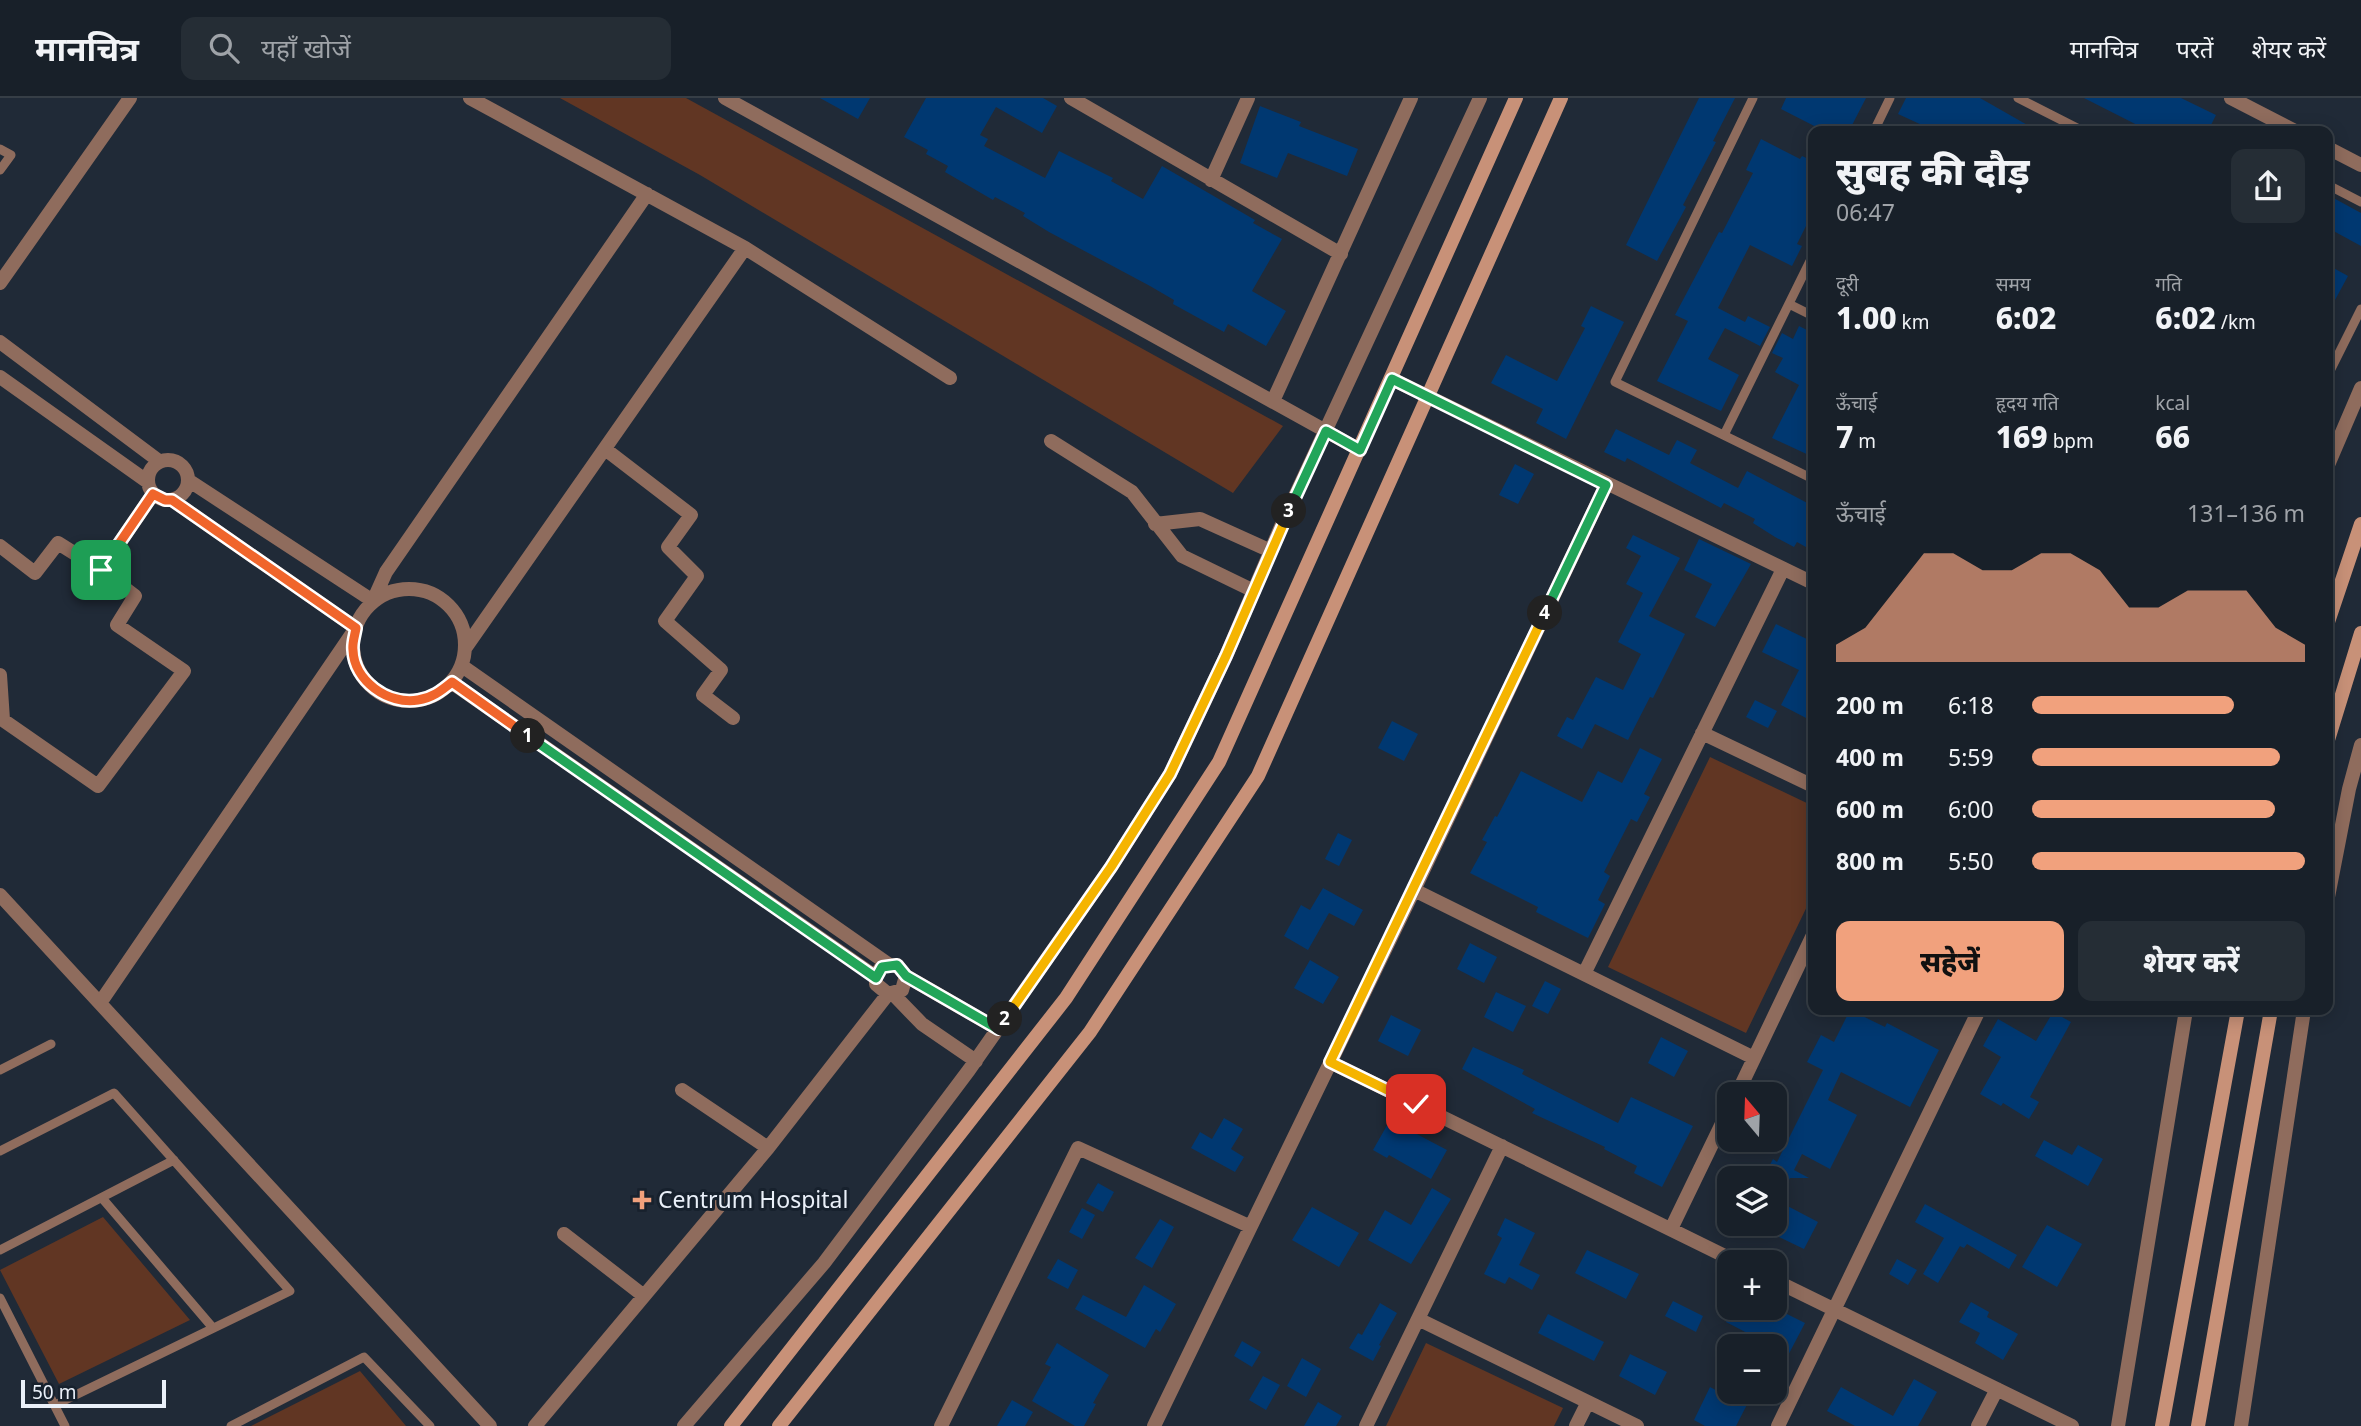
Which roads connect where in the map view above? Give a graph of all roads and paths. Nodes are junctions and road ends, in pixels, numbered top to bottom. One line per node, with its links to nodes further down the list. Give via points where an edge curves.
1 (130, 98): 28 (street)
2 (470, 98): 23 (street)
3 (725, 98): 39 (street)
4 (1072, 98): 21 (street)
5 (1248, 98): 21 (street)
6 (1411, 98): 26 (street)
7 (1480, 98): 40 (street)
8 (1516, 98): 36 (street)
9 (1561, 98): 38 (street)
10 (1753, 98): 41 (lane, via 1615,382)
11 (1890, 98): 14 (lane)
12 (2018, 98): 15 (lane)
13 (2231, 98): 16 (street)
14 (1876, 126)
15 (2073, 126)
16 (2285, 126)
17 (0, 149): 20 (lane, via 11,155)
18 (2333, 151): 19 (street)
19 (2361, 165)
20 (0, 170)
21 (1211, 180): 26 (street)
22 (2333, 188): 24 (lane)
23 (647, 194): 25 (street); 60 (street, via 386,572)
24 (2361, 202)
25 (745, 248): 35 (street); 43 (street)
26 (1341, 254): 39 (street)
27 (1808, 265): 29 (lane)
28 (0, 283)
29 (1789, 304): 31 (lane); 41 (lane)
30 (2361, 309): 33 (lane)
31 (1808, 314)
32 (0, 342): 46 (street)
33 (2333, 365)
34 (0, 377): 50 (street)
35 (950, 378)
36 (1392, 379): 38 (street); 44 (street)
37 (2361, 388): 45 (street)
38 (1428, 397): 49 (street); 123 (street, via 1258,776 1090,1032)
39 (1273, 401): 40 (street)
40 (1326, 431): 44 (street); 55 (street)
41 (1724, 435): 47 (lane)
42 (1051, 441): 52 (street, via 1132,492)
43 (605, 449): 64 (street); 68 (street, via 691,515 668,547 697,576 665,621 721,670 703,695)
44 (1360, 450): 122 (street, via 1212,773 1066,998)
45 (2333, 453)
46 (159, 461): 48 (street, via 178,462); 50 (street, via 150,470)
47 (1808, 477)
48 (188, 480): 51 (street, via 184,493); 60 (street)
49 (1606, 485): 56 (street); 74 (street)
50 (150, 488): 51 (street); 57 (street)
51 (172, 500): 62 (street)
52 (1155, 524): 55 (street, via 1200,519); 59 (street, via 1182,556)
53 (2361, 524): 61 (street)
54 (0, 546): 57 (street, via 35,573 58,543)
55 (1271, 551): 59 (street)
56 (1783, 569): 58 (street); 70 (street)
57 (101, 570): 66 (street, via 135,596 117,625 184,671 98,786 3,720)
58 (1808, 581)
59 (1254, 591): 88 (street, via 1170,774)
60 (373, 601): 62 (street); 64 (street, via 406,588 440,597 455,610)
61 (2333, 607)
62 (356, 628): 67 (street, via 353,649 357,666 366,682 380,693 418,701 436,695); 82 (street)
63 (2361, 633): 69 (street)
64 (466, 647): 65 (street)
65 (462, 666): 67 (street); 77 (street)
66 (0, 675)
67 (452, 682): 80 (street)
68 (733, 718)
69 (2333, 724)
70 (1702, 733): 72 (street); 78 (street)
71 (2361, 745): 73 (street)
72 (1808, 784)
73 (2333, 871)
74 (1414, 890): 78 (street); 92 (street)
75 (0, 895): 82 (street)
76 (1808, 945): 90 (street)
77 (888, 964): 79 (street, via 901,967); 80 (street, via 878,970)
78 (1584, 974): 90 (street)
79 (906, 976): 81 (street, via 905,986); 88 (street)
80 (876, 978): 81 (street, via 879,989)
81 (890, 994): 91 (street, via 922,1024); 98 (street)
82 (100, 1003): 120 (street)
83 (1977, 1015): 110 (street)
84 (2185, 1015): 132 (street)
85 (2237, 1015): 133 (street)
86 (2271, 1015): 134 (street)
87 (2303, 1015): 135 (street)
88 (998, 1029): 91 (street)
89 (51, 1044): 93 (lane)
90 (1754, 1058): 94 (street)
91 (975, 1061): 121 (street, via 824,1263)
92 (1330, 1062): 97 (street); 102 (street)
93 (0, 1070)
94 (1743, 1082)
95 (682, 1090): 98 (street)
96 (1717, 1134): 103 (street)
97 (1502, 1146): 103 (street); 111 (street)
98 (768, 1148): 108 (street)
99 (0, 1151): 100 (lane, via 114,1093)
100 (174, 1160): 101 (lane); 112 (lane, via 290,1291)
101 (102, 1198): 105 (lane); 112 (lane)
102 (1249, 1226): 124 (street, via 1078,1148); 125 (street)
103 (1671, 1229): 106 (street)
104 (564, 1234): 108 (street)
105 (0, 1250)
106 (1717, 1252)
107 (1787, 1286): 110 (street)
108 (644, 1296): 116 (street)
109 (0, 1298): 115 (lane)
110 (1834, 1309): 113 (street); 129 (street)
111 (1418, 1319): 114 (street); 126 (street)
112 (213, 1328): 115 (lane)
113 (1997, 1389): 130 (street); 131 (street)
114 (1588, 1402): 127 (street); 128 (street)
115 (55, 1405): 117 (lane)
116 (540, 1424)
117 (65, 1426)
118 (231, 1426): 119 (lane, via 364,1357)
119 (430, 1426)
120 (490, 1426)
121 (684, 1426)
122 (731, 1426)
123 (779, 1426)
124 (941, 1426)
125 (1154, 1426)
126 (1366, 1426)
127 (1576, 1426)
128 (1637, 1426)
129 (1778, 1426)
130 (1978, 1426)
131 (2072, 1426)
132 (2118, 1426)
133 (2162, 1426)
134 (2198, 1426)
135 (2241, 1426)

